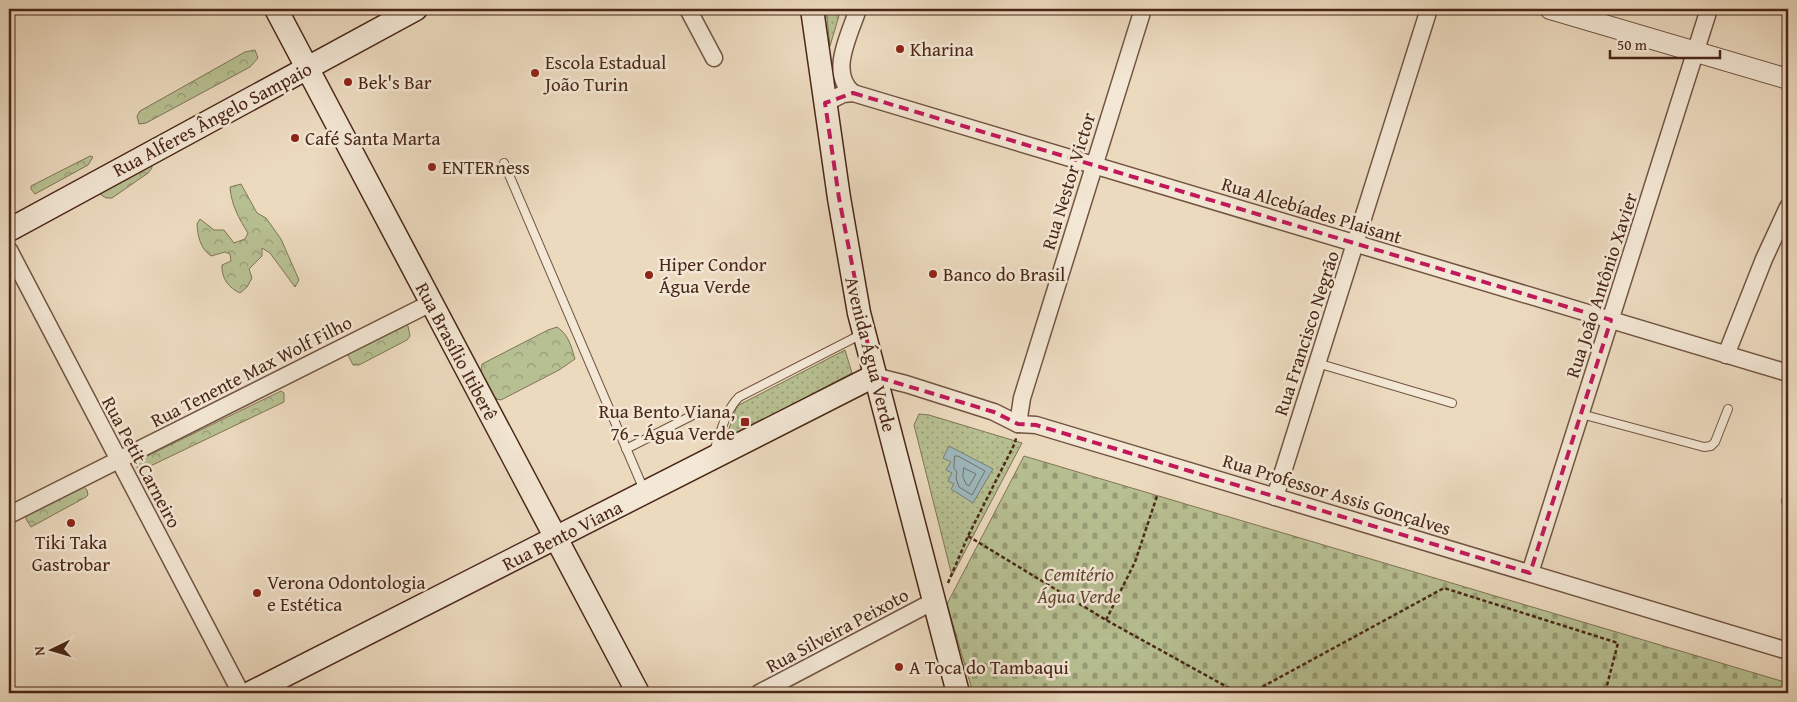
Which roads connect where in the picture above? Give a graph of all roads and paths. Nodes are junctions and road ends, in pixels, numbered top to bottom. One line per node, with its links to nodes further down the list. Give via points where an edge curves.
1 (276, 9): 12 (main road, Rua Brasílio Itiberê)
2 (416, 9): 12 (main road, Rua Alferes Ângelo Sampaio)
3 (688, 9): 11 (street)
4 (812, 9): 15 (main road, Avenida Água Verde)
5 (858, 9): 14 (street, via 840,66 843,83)
6 (1143, 9): 17 (street, Rua Nestor Victor)
7 (1429, 9): 20 (street, Rua Francisco Negrão)
8 (1550, 9): 10 (street)
9 (1709, 9): 10 (street, Rua João Antônio Xavier)
10 (1696, 52): 13 (street); 23 (street, Rua João Antônio Xavier)
11 (714, 58)
12 (307, 68): 19 (main road, Rua Alferes Ângelo Sampaio); 22 (main road, Rua Brasílio Itiberê)
13 (1788, 79)
14 (853, 93): 15 (street); 17 (street, Rua Alcebíades Plaisant)
15 (825, 103): 24 (main road, Avenida Água Verde, via 849,264)
16 (504, 163): 34 (lane)
17 (1094, 166): 20 (street, Rua Alcebíades Plaisant); 33 (street, Rua Nestor Victor, via 1022,398)
18 (1788, 207): 25 (street)
19 (9, 230)
20 (1355, 244): 23 (street, Rua Alcebíades Plaisant); 26 (street, Rua Francisco Negrão)
21 (9, 250): 36 (street, Rua Petit Carneiro)
22 (432, 303): 36 (street, Rua Tenente Max Wolf Filho); 42 (main road, Rua Brasílio Itiberê)
23 (1611, 320): 25 (street, Rua Alcebíades Plaisant); 32 (street, Rua João Antônio Xavier)
24 (864, 333): 28 (main road, Avenida Água Verde); 35 (lane, via 739,397 727,413)
25 (1726, 355): 27 (street, Rua Alcebíades Plaisant)
26 (1317, 364): 29 (lane); 39 (street, Rua Francisco Negrão)
27 (1788, 373)
28 (874, 376): 33 (street, Rua Professor Assis Gonçalves, via 994,412); 35 (main road, Rua Bento Viana); 44 (main road, Avenida Água Verde)
29 (1452, 403)
30 (1728, 409): 32 (lane, via 1715,442 1704,447)
31 (700, 412): 34 (lane)
32 (1581, 414): 43 (street, Rua João Antônio Xavier)
33 (1018, 424): 39 (street, Rua Professor Assis Gonçalves, via 1036,425); 41 (path, via 1015,443)
34 (626, 449): 37 (lane)
35 (712, 459): 37 (main road, Rua Bento Viana)
36 (118, 460): 40 (street, Rua Tenente Max Wolf Filho); 47 (street, Rua Petit Carneiro)
37 (645, 493): 42 (main road, Rua Bento Viana)
38 (1157, 496): 45 (path, via 1135,562)
39 (1275, 497): 43 (street, Rua Professor Assis Gonçalves)
40 (9, 515)
41 (968, 536): 44 (path, via 945,590); 45 (path)
42 (556, 538): 48 (main road, Rua Bento Viana); 49 (main road, Rua Brasílio Itiberê)
43 (1530, 574): 46 (street, Rua Professor Assis Gonçalves)
44 (934, 601): 50 (street, Rua Silveira Peixoto); 51 (main road, Avenida Água Verde)
45 (1106, 620): 52 (path)
46 (1788, 651)
47 (241, 693)
48 (250, 693)
49 (638, 693)
50 (759, 693)
51 (958, 693)
52 (1238, 693)
53 (1251, 693): 54 (path, via 1444,588 1618,644)
54 (1605, 693)

